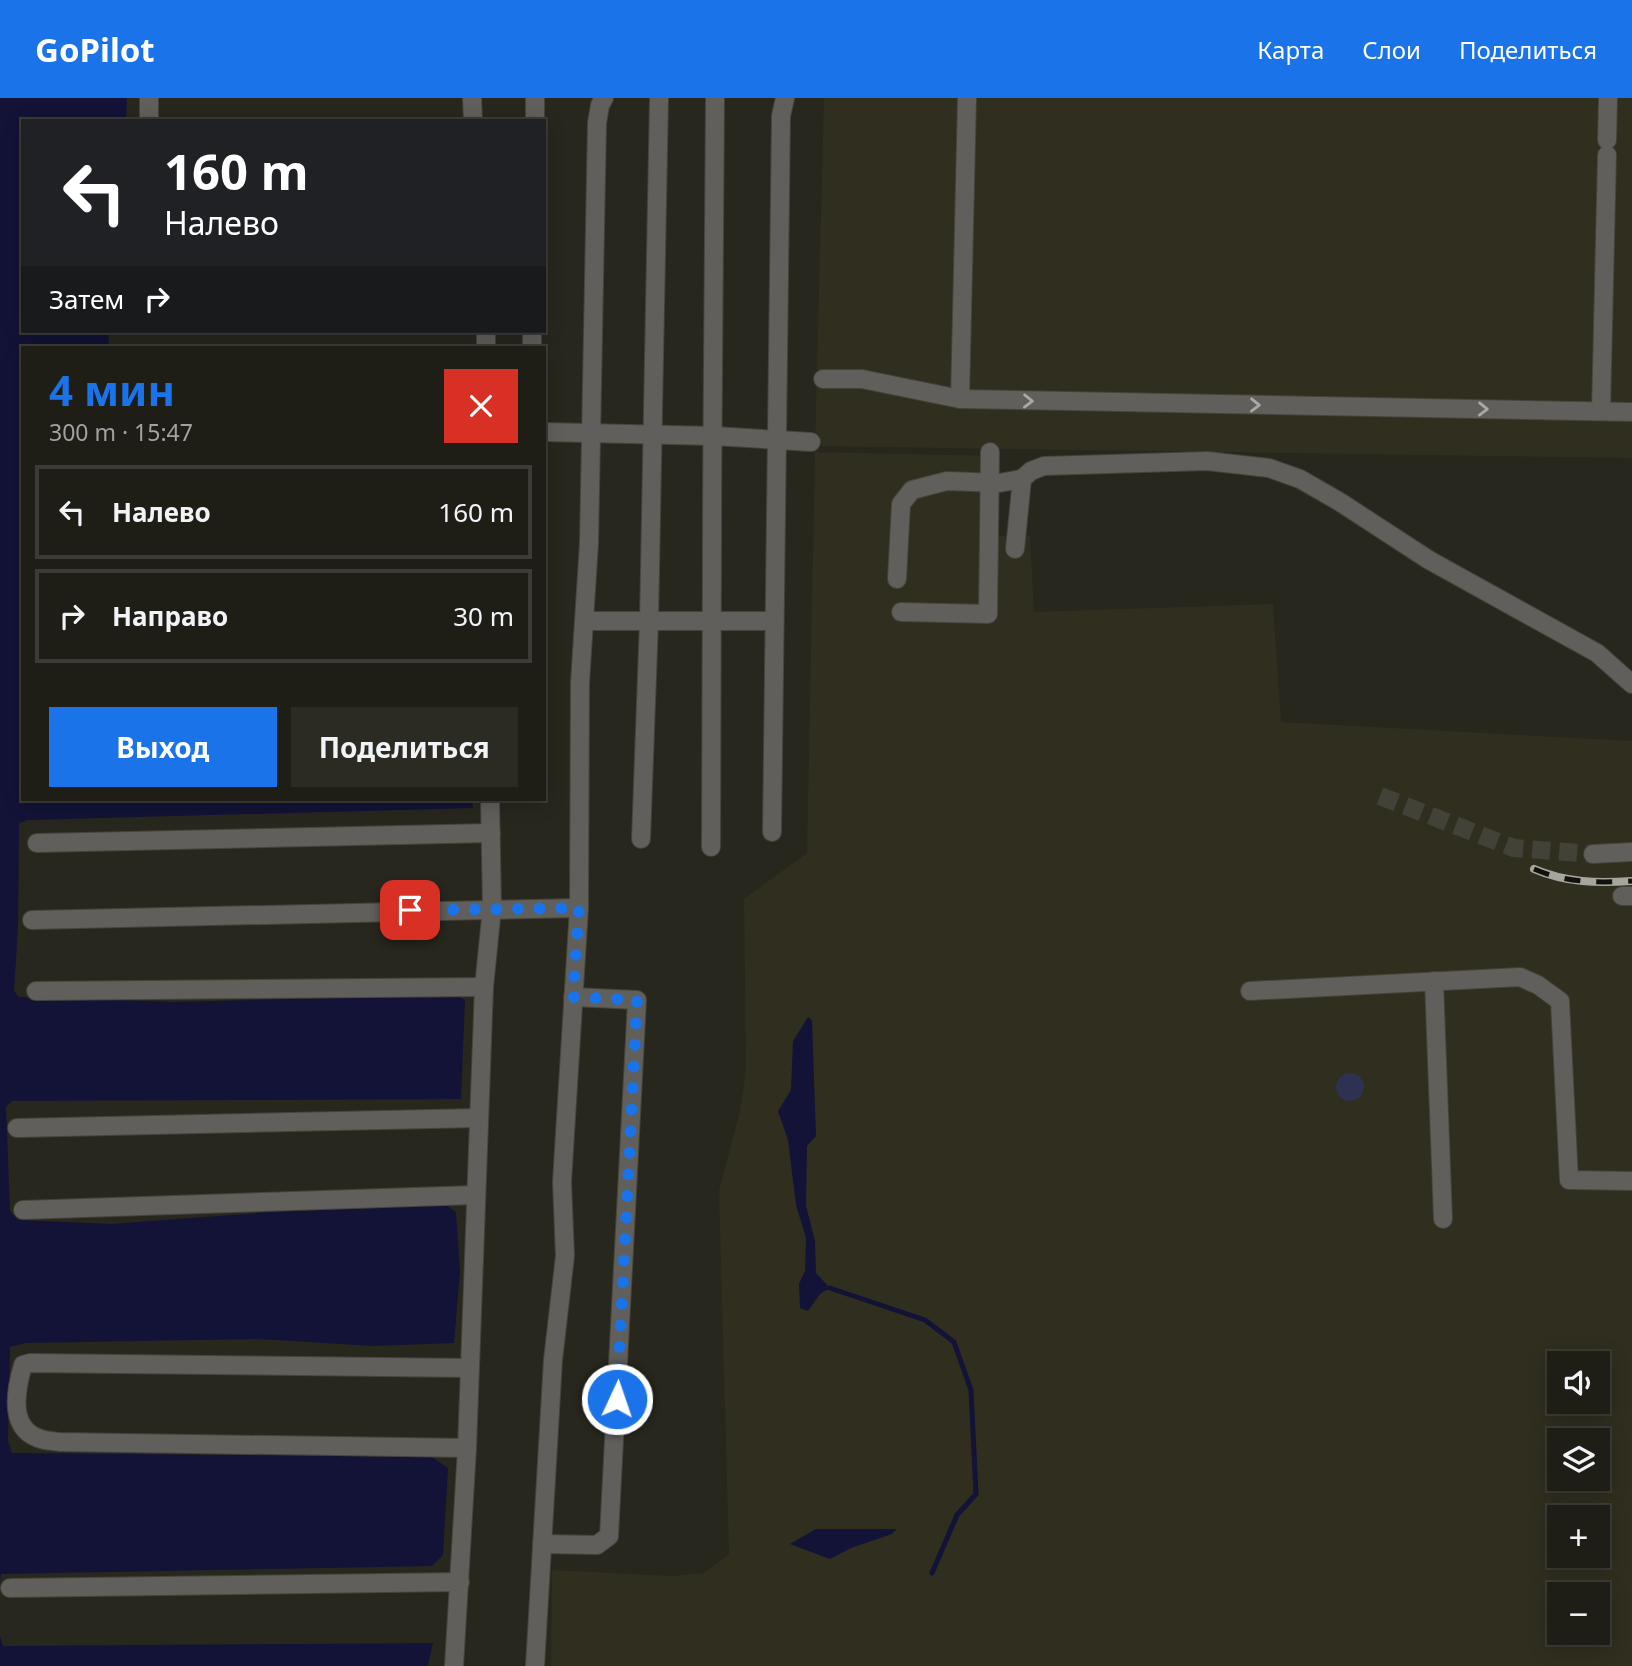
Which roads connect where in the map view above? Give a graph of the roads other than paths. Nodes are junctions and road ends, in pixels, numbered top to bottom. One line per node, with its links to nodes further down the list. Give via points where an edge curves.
1 (149, 98): 10 (lane)
2 (472, 98): 11 (lane)
3 (535, 98): 12 (lane)
4 (604, 98): 18 (lane, via 597,123)
5 (659, 98): 19 (lane)
6 (715, 98): 20 (lane)
7 (785, 98): 21 (lane, via 781,116)
8 (967, 98): 14 (lane)
9 (1608, 98): 15 (lane)
10 (149, 119)
11 (473, 119)
12 (535, 119)
13 (822, 379): 14 (lane, via 862,379)
14 (960, 400): 15 (lane, one-way to 15)
15 (1601, 411): 16 (lane)
16 (1632, 412)
17 (546, 432): 18 (lane)
18 (592, 433): 19 (lane); 29 (lane)
19 (652, 435): 20 (lane); 30 (lane)
20 (714, 436): 21 (lane); 31 (lane)
21 (776, 441): 22 (lane); 32 (lane)
22 (811, 442)
23 (990, 452): 25 (lane)
24 (1022, 480): 25 (lane); 26 (lane); 33 (lane, via 1031,471 1063,464 1208,461 1269,467 1300,479 1429,560 1597,653)
25 (990, 482): 27 (lane, via 947,481 912,490 901,504); 28 (lane, via 988,614)
26 (1015, 549)
27 (897, 579)
28 (901, 612)
29 (585, 621): 30 (lane); 43 (lane, via 580,683)
30 (649, 621): 31 (lane); 37 (lane)
31 (710, 621): 32 (lane); 39 (lane)
32 (773, 621): 35 (lane)
33 (1632, 684)
34 (490, 801): 36 (lane)
35 (772, 832)
36 (491, 833): 38 (lane); 42 (lane)
37 (641, 839)
38 (37, 843)
39 (711, 847)
40 (1632, 852): 41 (lane)
41 (1593, 854)
42 (492, 908): 43 (lane); 44 (lane); 46 (lane)
43 (579, 908): 49 (lane)
44 (32, 920)
45 (1434, 981): 47 (lane); 52 (lane, via 1520,977 1560,1001 1569,1180); 55 (lane)
46 (484, 987): 48 (lane); 50 (lane)
47 (1250, 991)
48 (36, 992)
49 (573, 997): 58 (lane, via 562,1182 565,1256 553,1360); 58 (lane, via 637,1000 611,1509 609,1536 597,1545)
50 (479, 1118): 51 (lane); 53 (lane)
51 (17, 1128)
52 (1632, 1181)
53 (475, 1195): 54 (lane); 56 (lane)
54 (23, 1210)
55 (1443, 1219)
56 (470, 1368): 57 (lane); 57 (lane, via 30,1363 23,1365 16,1408 30,1433 60,1442)
57 (467, 1448): 59 (lane)
58 (542, 1544): 62 (lane)
59 (460, 1583): 60 (lane); 61 (lane)
60 (10, 1588)
61 (454, 1666)
62 (536, 1666)

